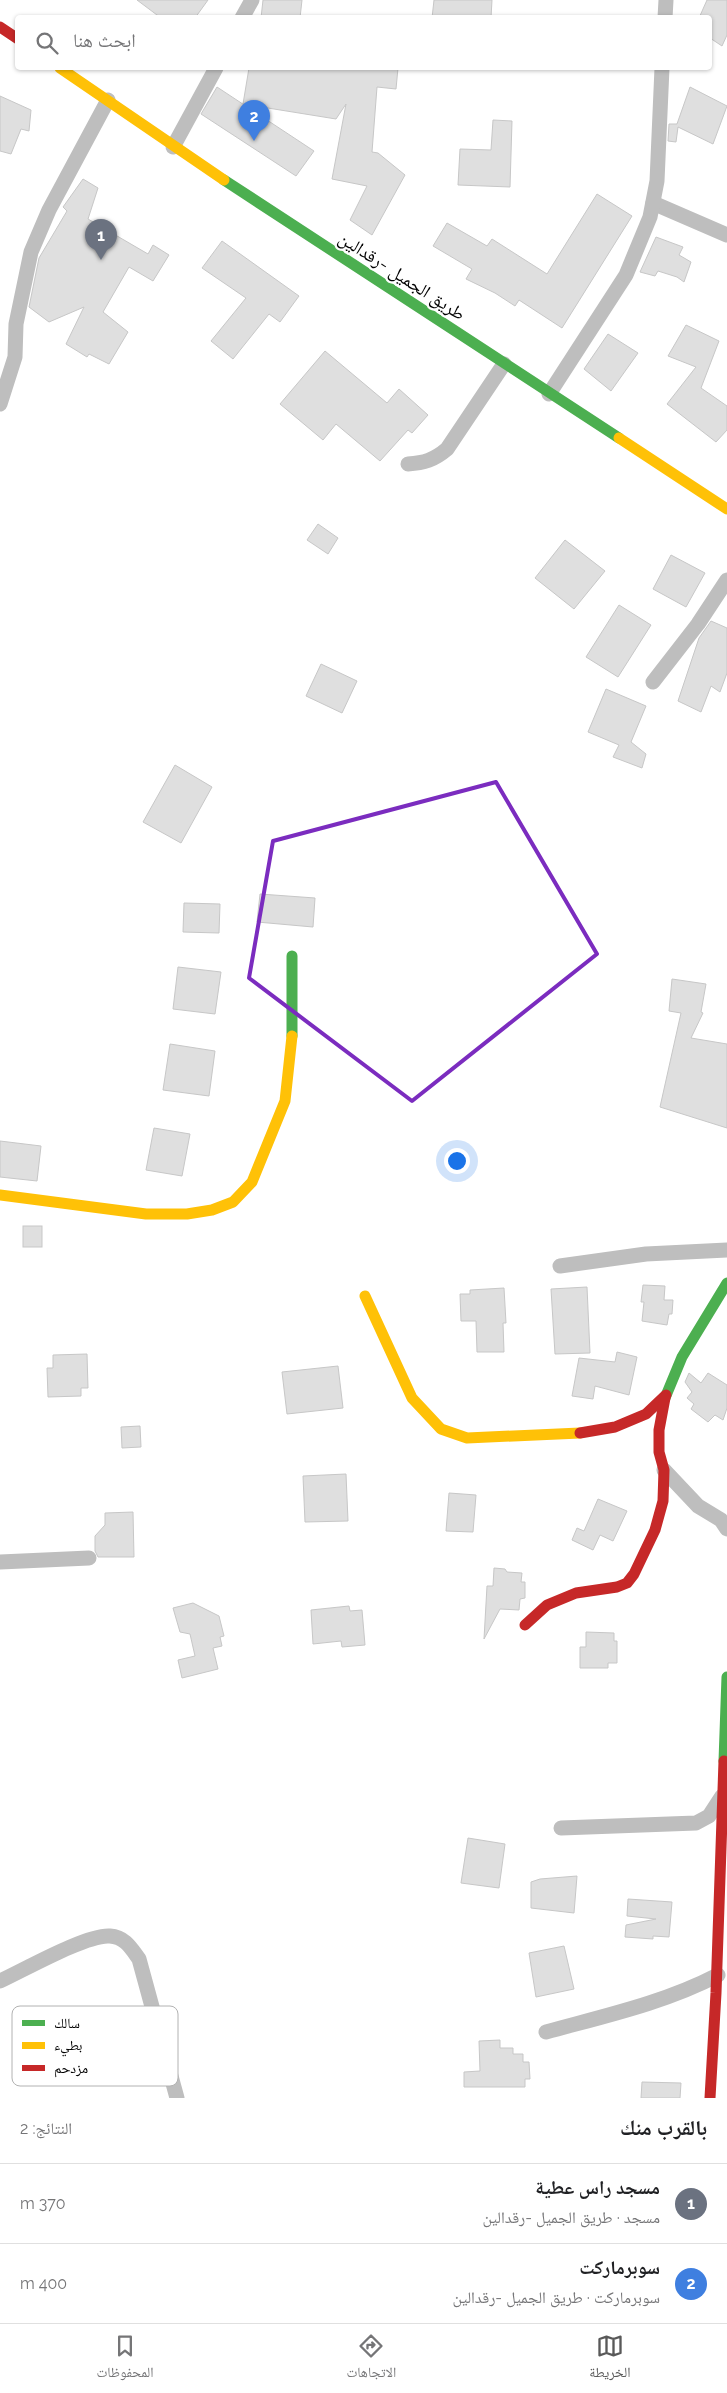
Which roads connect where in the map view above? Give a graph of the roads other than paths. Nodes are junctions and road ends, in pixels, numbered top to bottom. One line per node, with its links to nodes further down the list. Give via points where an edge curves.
1 (252, 0): 3 (street)
2 (666, 0): 4 (street)
3 (244, 15)
4 (665, 15)
5 (0, 27): 6 (street)
6 (15, 37)
7 (63, 70): 10 (street, طريق الجميل -رقدالين)
8 (215, 70): 11 (street)
9 (662, 70): 12 (street, via 657,181)
10 (108, 100): 11 (street, طريق الجميل -رقدالين); 16 (street, via 49,210 31,252 16,324 14,356)
11 (173, 147): 14 (street, طريق الجميل -رقدالين)
12 (653, 203): 13 (street); 15 (street, via 626,275)
13 (727, 235)
14 (504, 364): 15 (street, طريق الجميل -رقدالين); 17 (street, via 446,450 424,463)
15 (550, 394): 18 (street, طريق الجميل -رقدالين)
16 (0, 404)
17 (408, 464)
18 (727, 509)
19 (727, 580): 20 (street)
20 (653, 682)
21 (292, 956): 22 (street, via 292,1041 285,1101 252,1182 233,1202 187,1214 146,1214)
22 (0, 1195)
23 (727, 1250): 24 (street, via 646,1254)
24 (560, 1266)
25 (727, 1283): 27 (street, via 682,1357)
26 (365, 1296): 27 (street, via 412,1398 441,1429 467,1438 588,1433 646,1414)
27 (666, 1395): 28 (street, via 658,1430 658,1452)
28 (664, 1470): 29 (street, via 698,1506 720,1520); 32 (street, via 663,1501 655,1530 627,1583 576,1593 547,1605)
29 (727, 1529)
30 (88, 1558): 31 (street)
31 (0, 1562)
32 (525, 1625)
33 (727, 1677): 34 (street)
34 (724, 1790): 35 (street, via 709,1816 696,1823); 36 (street)
35 (561, 1828)
36 (718, 1975): 39 (street, via 690,1990 653,2003); 40 (street)
37 (0, 1981): 38 (street, via 94,1937 112,1936 127,1942 139,1959)
38 (152, 2006)
39 (546, 2032)
40 (710, 2098)

